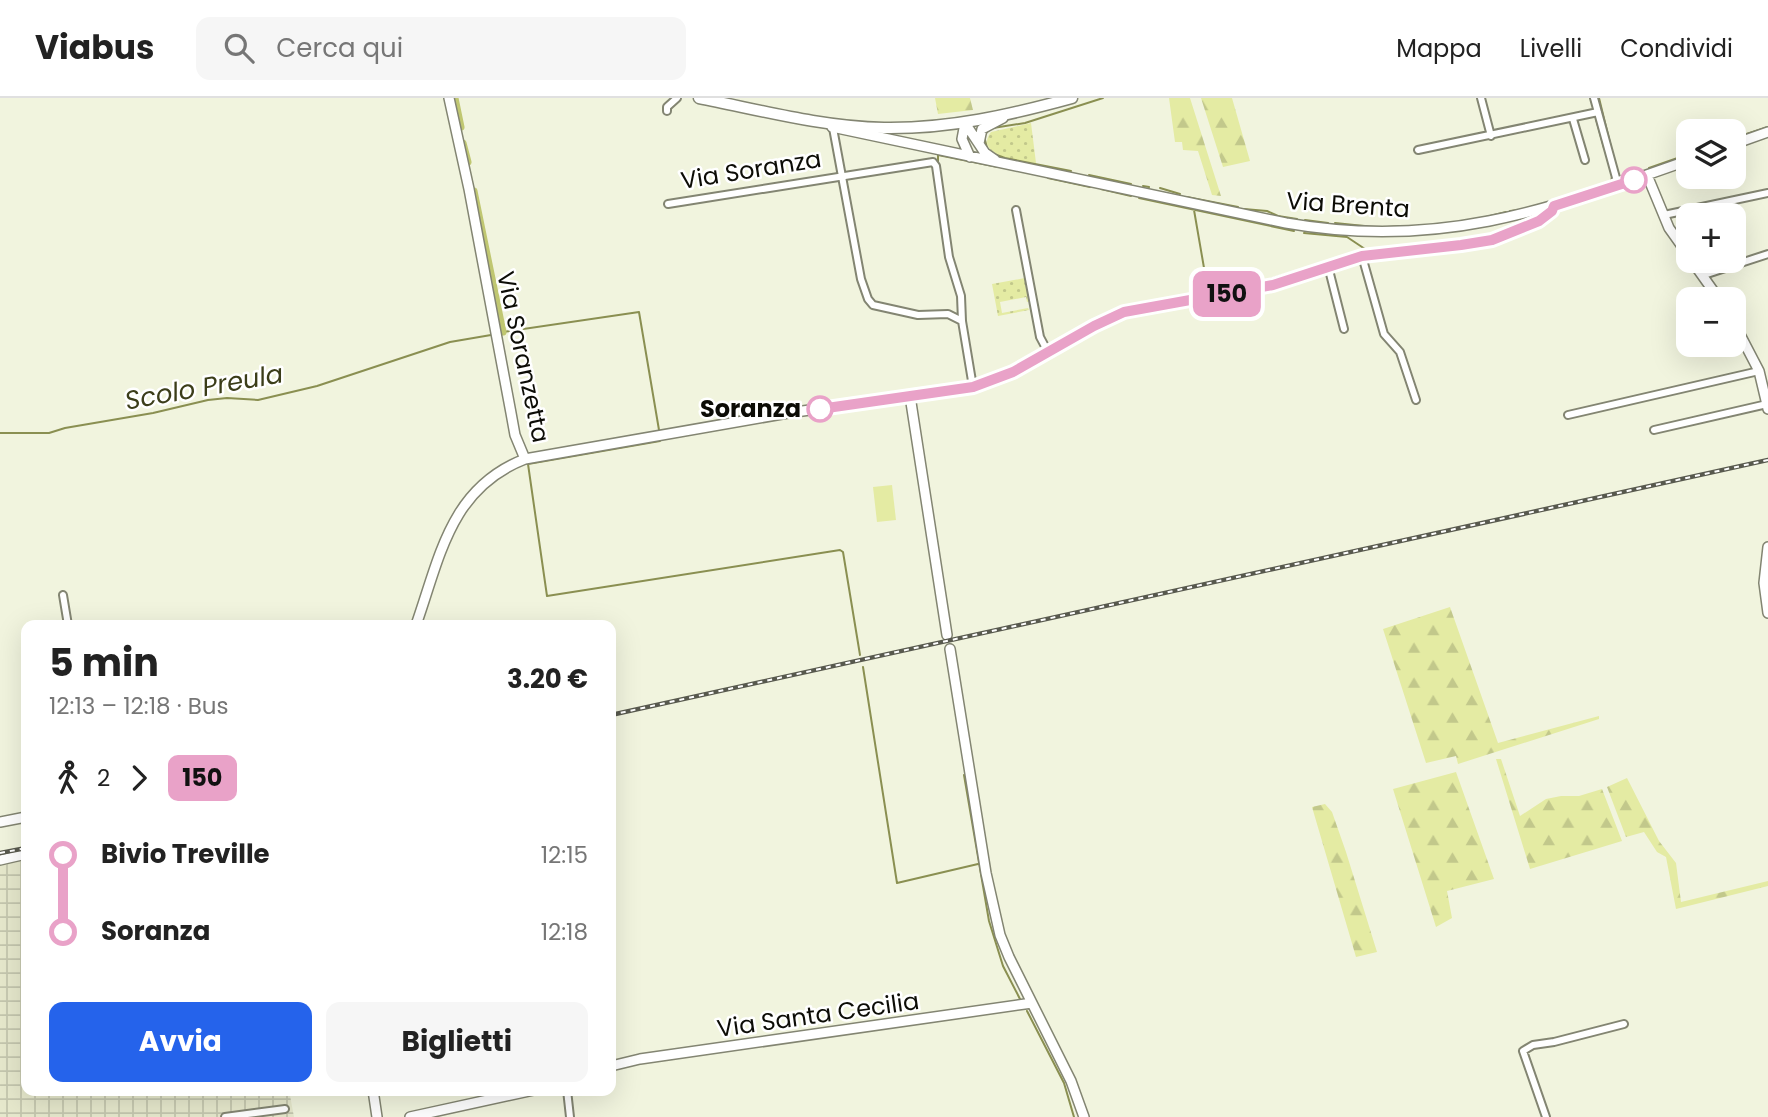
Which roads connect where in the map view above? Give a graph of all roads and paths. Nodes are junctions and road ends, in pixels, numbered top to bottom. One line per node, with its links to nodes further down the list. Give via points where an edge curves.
1 (677, 98): 7 (street)
2 (699, 98): 10 (main road, Via Brenta)
3 (1072, 98): 9 (main road)
4 (1481, 98): 15 (street)
5 (1594, 98): 8 (street)
6 (448, 99): 49 (main road, Via Soranzetta, via 515,435)
7 (667, 111)
8 (1598, 113): 11 (street); 25 (street)
9 (1006, 116): 12 (main road); 17 (main road, via 982,129)
10 (797, 118): 12 (main road, via 881,128); 13 (main road, Via Brenta)
11 (1573, 119): 15 (street); 20 (street)
12 (965, 123): 17 (main road, Via Brenta); 19 (main road, via 962,139)
13 (833, 128): 19 (main road, Via Brenta); 24 (street, Via Soranza)
14 (1768, 132): 16 (main road)
15 (1491, 136): 18 (street)
16 (1746, 140)
17 (979, 145): 21 (main road, Via Brenta)
18 (1418, 150)
19 (970, 157): 21 (main road, Via Brenta)
20 (1585, 160)
21 (999, 162): 28 (main road, Via Brenta, via 1286,223 1350,231 1459,227)
22 (1676, 165): 23 (main road, Via Brenta)
23 (1647, 175): 25 (main road, Via Brenta); 30 (main road)
24 (841, 176): 27 (street, Via Soranza); 37 (street, Via Soranza, via 861,279 873,305 918,314 948,314); 37 (street, Via Soranza, via 933,162 949,257 961,296)
25 (1618, 186): 28 (main road, Via Brenta)
26 (1768, 193): 30 (street)
27 (668, 204)
28 (1554, 206): 33 (main road, via 1539,221 1492,240)
29 (1016, 210): 40 (street, via 1040,337)
30 (1664, 215): 31 (main road)
31 (1676, 238)
32 (1768, 254): 35 (street)
33 (1362, 256): 34 (main road); 44 (street, via 1384,334 1401,352)
34 (1328, 267): 38 (street); 40 (main road, via 1273,285 1124,312)
35 (1704, 275): 36 (main road)
36 (1712, 287)
37 (962, 321): 42 (street, Via Soranza)
38 (1344, 329)
39 (1746, 346): 41 (main road)
40 (1048, 352): 42 (main road, via 1003,377)
41 (1759, 370): 45 (main road); 47 (street)
42 (973, 387): 43 (main road)
43 (910, 396): 49 (main road); 55 (main road)
44 (1416, 400)
45 (1767, 404): 46 (main road); 48 (street)
46 (1768, 409)
47 (1568, 415)
48 (1654, 430)
49 (524, 458): 54 (main road, Via Soranzetta, via 490,476 467,499 450,530)
50 (1768, 547): 52 (main road, via 1764,590)
51 (63, 595): 53 (street)
52 (1768, 613)
53 (67, 620)
54 (418, 620)
55 (947, 635)
56 (950, 649): 61 (main road, via 993,906 1006,952)
57 (21, 818): 58 (main road)
58 (0, 822)
59 (21, 855): 60 (main road)
60 (0, 860)
61 (1032, 1003): 63 (main road, Via Santa Cecilia); 72 (main road)
62 (1624, 1024): 73 (street, via 1523,1051)
63 (616, 1065)
64 (374, 1096): 69 (main road)
65 (506, 1096): 70 (main road)
66 (568, 1096): 71 (street)
67 (285, 1109): 68 (street)
68 (225, 1117)
69 (377, 1117)
70 (410, 1117)
71 (570, 1117)
72 (1084, 1117)
73 (1545, 1117)

